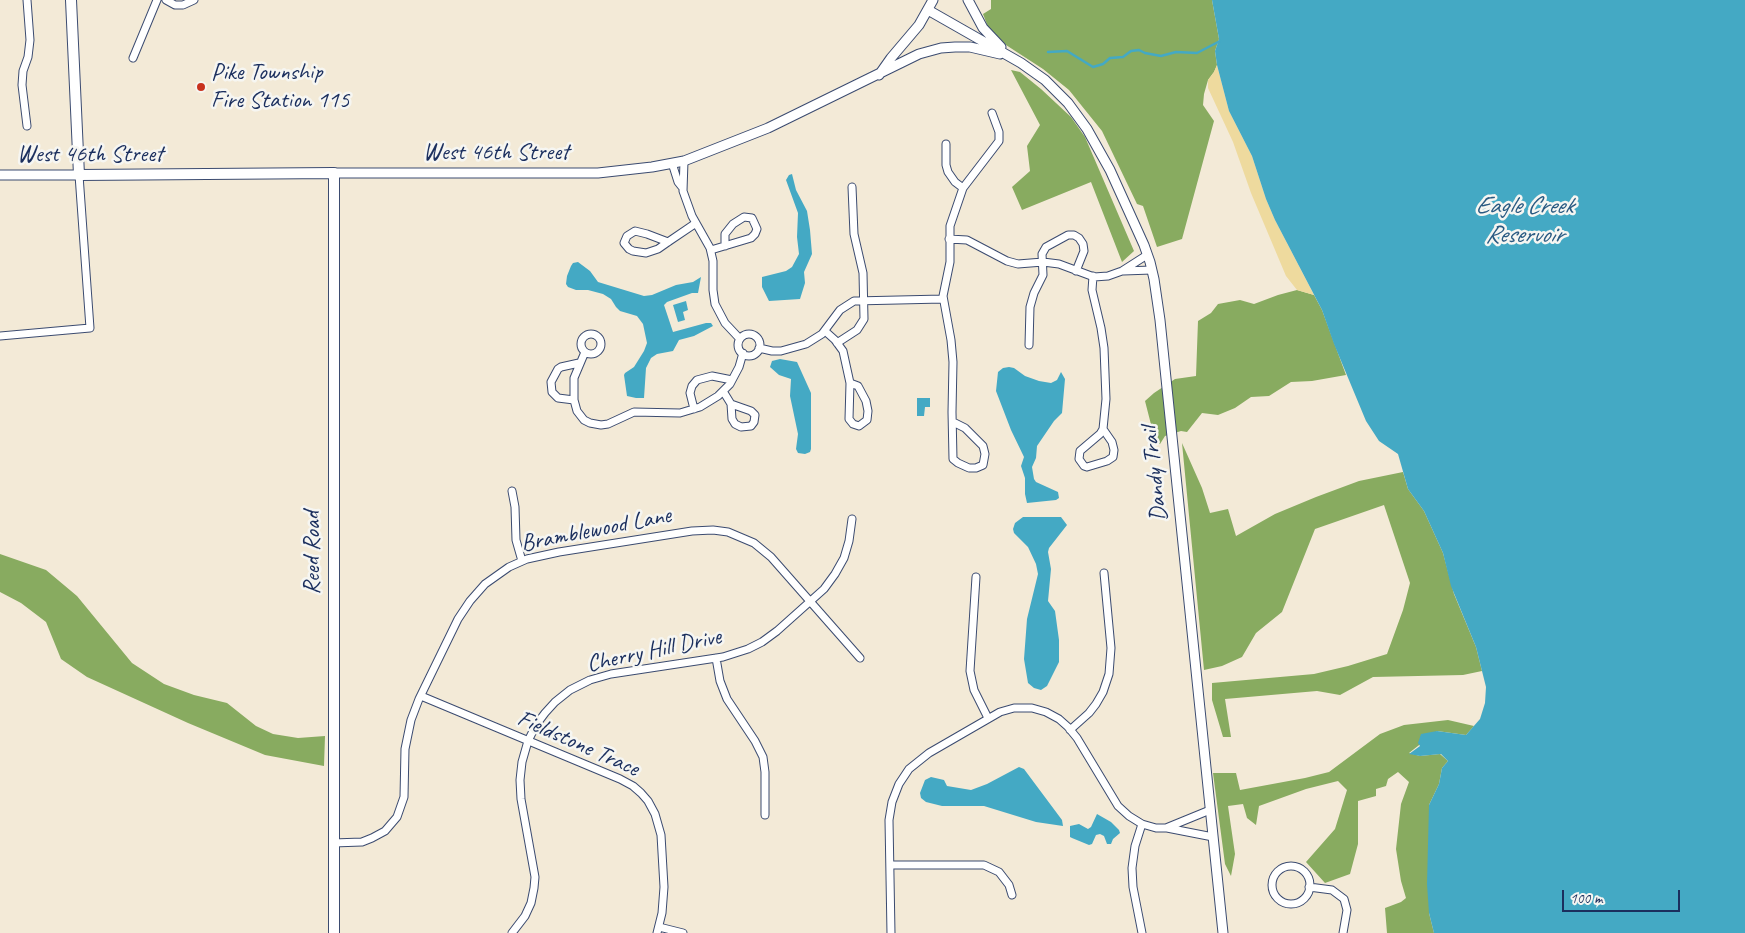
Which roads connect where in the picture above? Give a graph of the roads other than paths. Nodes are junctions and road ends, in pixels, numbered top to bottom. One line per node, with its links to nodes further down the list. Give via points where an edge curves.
1 (27, 0): 13 (street, via 30,44 22,83)
2 (71, 0): 19 (main road)
3 (158, 0): 10 (street)
4 (166, 0): 5 (street, via 174,5 183,5)
5 (194, 0)
6 (933, 0): 8 (street, West 46th Street)
7 (968, 0): 9 (street, via 983,28)
8 (928, 10): 9 (street); 11 (street, West 46th Street)
9 (1012, 57): 11 (street, via 970,47 948,47 912,57); 28 (street, Dandy Trail, via 1050,85 1081,120 1110,170)
10 (133, 58)
11 (879, 75): 15 (street, West 46th Street, via 768,128)
12 (992, 113): 22 (street, via 1000,132 999,141)
13 (27, 126)
14 (946, 144): 22 (street, via 948,172)
15 (684, 161): 16 (street, West 46th Street); 20 (street)
16 (672, 164): 17 (street, West 46th Street, via 598,172); 20 (street)
17 (334, 173): 19 (main road, West 46th Street); 70 (main road, Reed Road)
18 (0, 175): 19 (street, West 46th Street)
19 (79, 175): 37 (street, via 90,328)
20 (682, 187): 23 (street)
21 (852, 187): 35 (street, via 854,234 862,270)
22 (963, 188): 24 (street)
23 (696, 223): 25 (street); 27 (street)
24 (949, 239): 29 (street, via 967,240 1007,262); 34 (street, via 950,262)
25 (668, 242): 25 (street, via 646,253 633,251 624,243 627,236 635,231)
26 (725, 246): 26 (street, via 725,234 733,224 746,216 752,218 757,229 754,236); 27 (street)
27 (711, 250): 38 (street, via 715,304 727,326)
28 (1147, 255): 30 (street, Dandy Trail); 32 (street)
29 (1043, 262): 31 (street); 31 (street, via 1042,254 1046,247 1074,235 1082,241 1084,249); 40 (street, via 1042,280 1030,307)
30 (1152, 270): 32 (street); 65 (street, Dandy Trail, via 1160,320)
31 (1076, 271): 33 (street)
32 (1122, 272): 33 (street)
33 (1093, 276): 52 (street, via 1092,290 1104,348 1106,399)
34 (943, 299): 35 (street); 51 (street, via 952,350)
35 (864, 300): 36 (street, via 844,306); 39 (street, via 862,324)
36 (825, 331): 39 (street); 41 (street, via 806,344 788,350)
37 (0, 336)
38 (740, 339): 41 (street, via 746,334 754,335 759,340); 43 (street, via 739,347)
39 (837, 343): 46 (street, via 844,353)
40 (1029, 345)
41 (759, 348): 43 (street, via 752,355)
42 (586, 352): 44 (street)
43 (743, 353): 45 (street)
44 (579, 364): 48 (street); 48 (street, via 561,367 551,382 551,390 556,396)
45 (732, 380): 47 (street); 50 (street, via 712,376 697,380 690,393)
46 (850, 383): 46 (street, via 849,419 859,426 867,418 866,401 858,386)
47 (724, 391): 49 (street); 50 (street, via 713,401)
48 (574, 400): 50 (street, via 584,420 597,425 608,424 634,412 663,414)
49 (731, 404)
50 (694, 409)
51 (953, 422): 51 (street, via 965,428 983,446 983,464 970,468 953,459)
52 (1103, 429): 52 (street, via 1080,451 1079,459 1084,466 1113,457 1112,442)
53 (512, 491): 55 (street, via 515,536)
54 (852, 519): 58 (street, Cherry Hill Drive, via 839,568)
55 (522, 561): 58 (street, Bramblewood Lane, via 692,530 721,531 738,535 760,548); 61 (street, Bramblewood Lane, via 491,580 470,600 458,618)
56 (1104, 573): 63 (street, via 1112,648 1109,674 1096,704)
57 (976, 577): 62 (street, via 970,671 974,690)
58 (810, 602): 59 (street, Cherry Hill Drive, via 762,642 741,652); 60 (street, Bramblewood Lane)
59 (716, 658): 64 (street, Cherry Hill Drive, via 590,680 555,702 536,724); 66 (street, via 727,699 763,758)
60 (860, 658)
61 (421, 696): 64 (street, Fieldstone Trace); 70 (street, Bramblewood Lane, via 408,734 404,797 397,817 372,838)
62 (988, 718): 63 (street, via 1014,708 1032,708 1053,716); 71 (street, via 928,753 905,775 894,795 890,813)
63 (1070, 730): 67 (street, via 1118,806)
64 (528, 741): 74 (street, Fieldstone Trace, via 627,782 648,801 658,820 662,838 664,892); 76 (street, Cherry Hill Drive, via 520,780 534,888 526,916)
65 (1210, 810): 68 (street); 69 (street, Dandy Trail)
66 (766, 815)
67 (1142, 824): 68 (street); 79 (street, via 1132,868)
68 (1166, 828): 69 (street)
69 (1213, 836): 80 (street, Dandy Trail)
70 (333, 844): 75 (main road, Reed Road)
71 (890, 865): 73 (street, via 984,865 999,872); 78 (street)
72 (1309, 887): 72 (street, via 1302,900 1286,903 1274,894 1272,880 1281,869 1295,866 1306,874); 81 (street, via 1332,890 1344,899 1347,914)
73 (1012, 895)
74 (658, 930): 77 (street)
75 (334, 933)
76 (512, 933)
77 (683, 933)
78 (891, 933)
79 (1142, 933)
80 (1223, 933)
81 (1343, 933)

